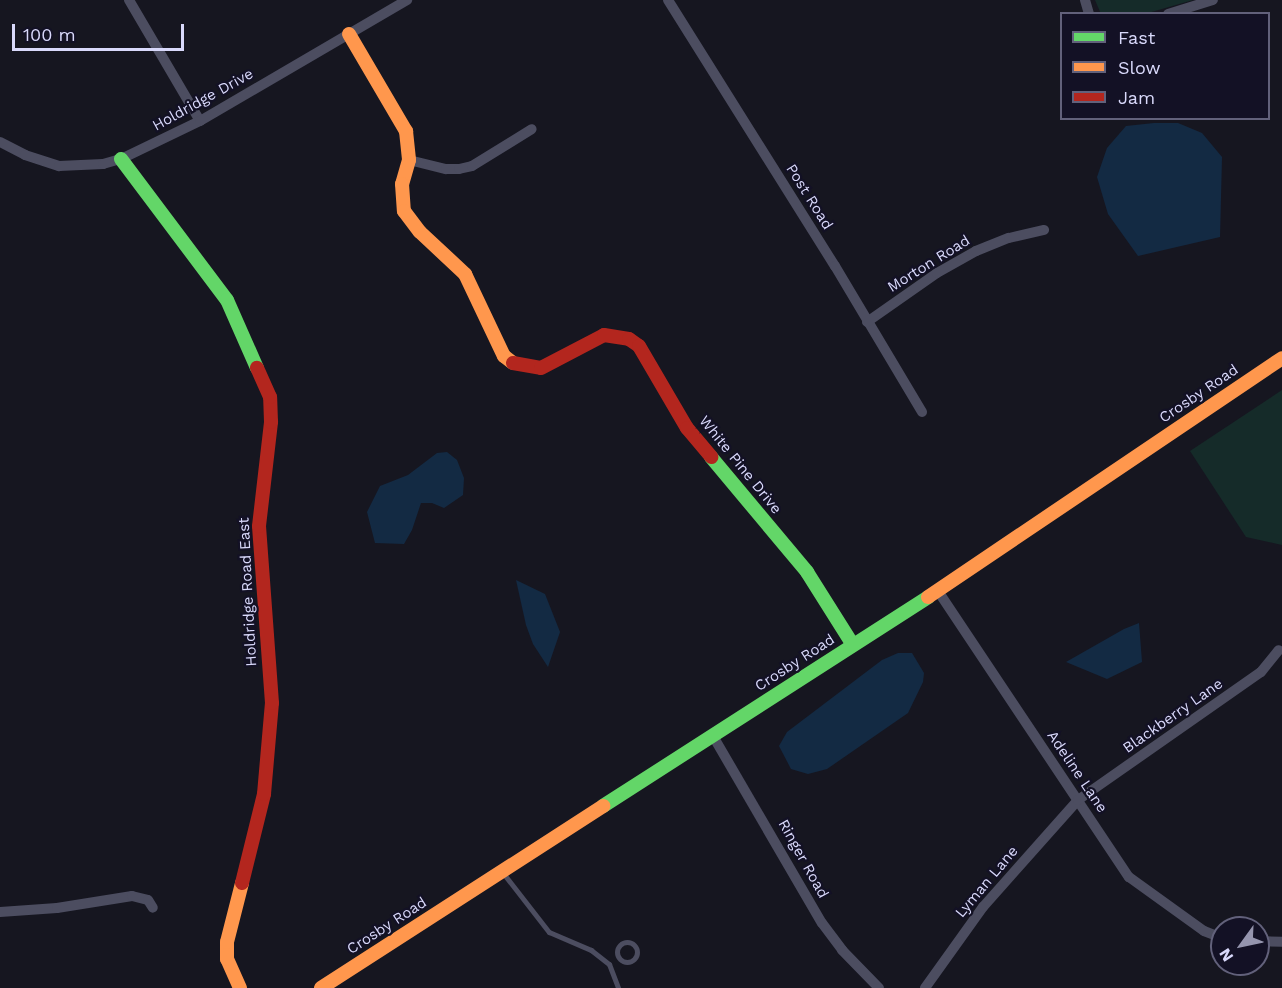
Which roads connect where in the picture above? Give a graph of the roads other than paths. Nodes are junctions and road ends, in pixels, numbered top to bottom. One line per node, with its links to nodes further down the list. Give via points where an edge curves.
1 (129, 0): 7 (street)
2 (407, 0): 6 (street, Holdridge Drive)
3 (668, 0): 13 (street, Post Road)
4 (1214, 0): 5 (street)
5 (1175, 12)
6 (349, 34): 7 (street, Holdridge Drive); 11 (street, White Pine Drive, via 400,118 409,145)
7 (200, 121): 10 (street, Holdridge Drive)
8 (532, 129): 11 (street, via 466,167 446,169)
9 (0, 142): 10 (street, Holdridge Drive, via 59,166)
10 (121, 159): 27 (street, Holdridge Road East, via 227,300 270,397 271,422 259,526 271,734 264,794 227,942 227,958)
11 (409, 160): 17 (street, White Pine Drive, via 402,184 404,211 420,232 465,274 504,356 514,364 541,368 604,335 629,339 639,346 687,428 807,572)
12 (1044, 230): 13 (street, Morton Road, via 976,251)
13 (867, 322): 15 (street, Post Road)
14 (1282, 358): 16 (street, Crosby Road)
15 (922, 412)
16 (939, 591): 17 (street, Crosby Road); 20 (street, Adeline Lane)
17 (853, 645): 19 (street, Crosby Road)
18 (1279, 650): 20 (street, Blackberry Lane, via 1261,672)
19 (713, 736): 21 (street, Crosby Road); 30 (street, Ringer Road, via 822,923)
20 (1078, 800): 24 (street, Adeline Lane, via 1129,877); 31 (street, Lyman Lane, via 983,907)
21 (502, 871): 26 (lane, via 549,932 591,950); 28 (street, Crosby Road)
22 (153, 908): 23 (street, via 148,900 132,896)
23 (0, 912)
24 (1210, 933)
25 (618, 957): 26 (lane)
26 (609, 964): 29 (lane)
27 (240, 988)
28 (321, 988)
29 (618, 988)
30 (879, 988)
31 (925, 988)

